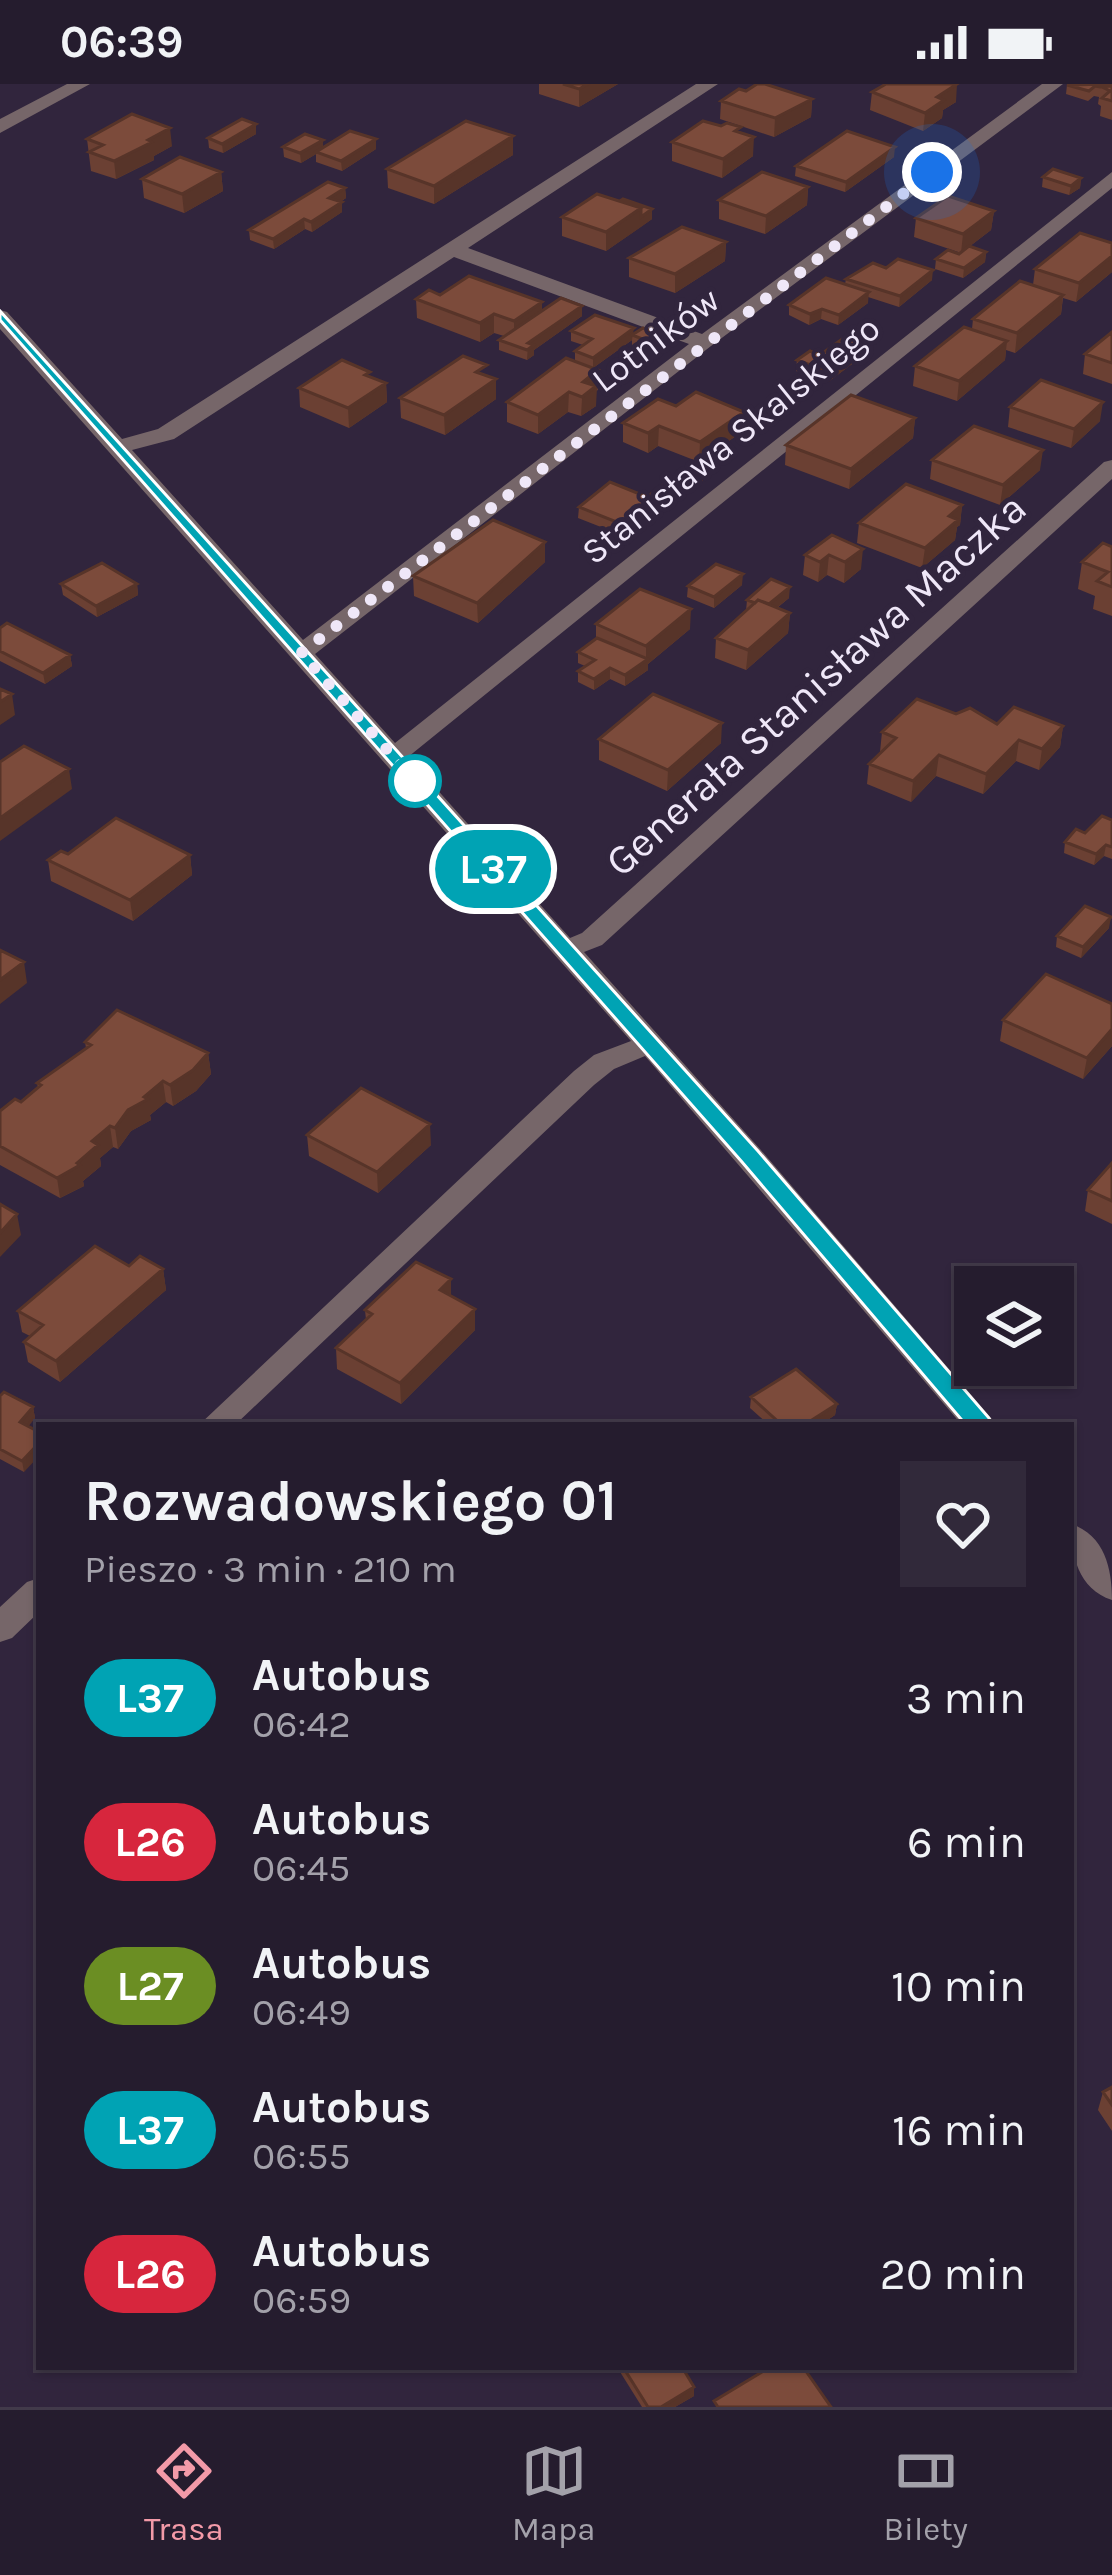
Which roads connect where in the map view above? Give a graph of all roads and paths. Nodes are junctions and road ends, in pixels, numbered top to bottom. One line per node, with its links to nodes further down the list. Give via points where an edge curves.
1 (80, 84): 4 (street)
2 (709, 84): 6 (street)
3 (1054, 84): 8 (street, Lotników)
4 (0, 127)
5 (1112, 178): 12 (street, Stanisława Skalskiego)
6 (454, 250): 8 (street); 9 (street, via 166,434)
7 (0, 316): 9 (street)
8 (704, 342): 11 (street, Lotników)
9 (118, 447): 11 (street)
10 (1112, 466): 13 (street, Generała Stanisława Maczka, via 592,939)
11 (301, 653): 12 (street)
12 (394, 757): 13 (street)
13 (565, 950): 14 (street)
14 (649, 1044): 15 (street, via 584,1078); 16 (street)
15 (218, 1422)
16 (978, 1422)
17 (1074, 1541): 18 (street)
18 (1112, 1587)
19 (36, 1594): 20 (street)
20 (0, 1628)

